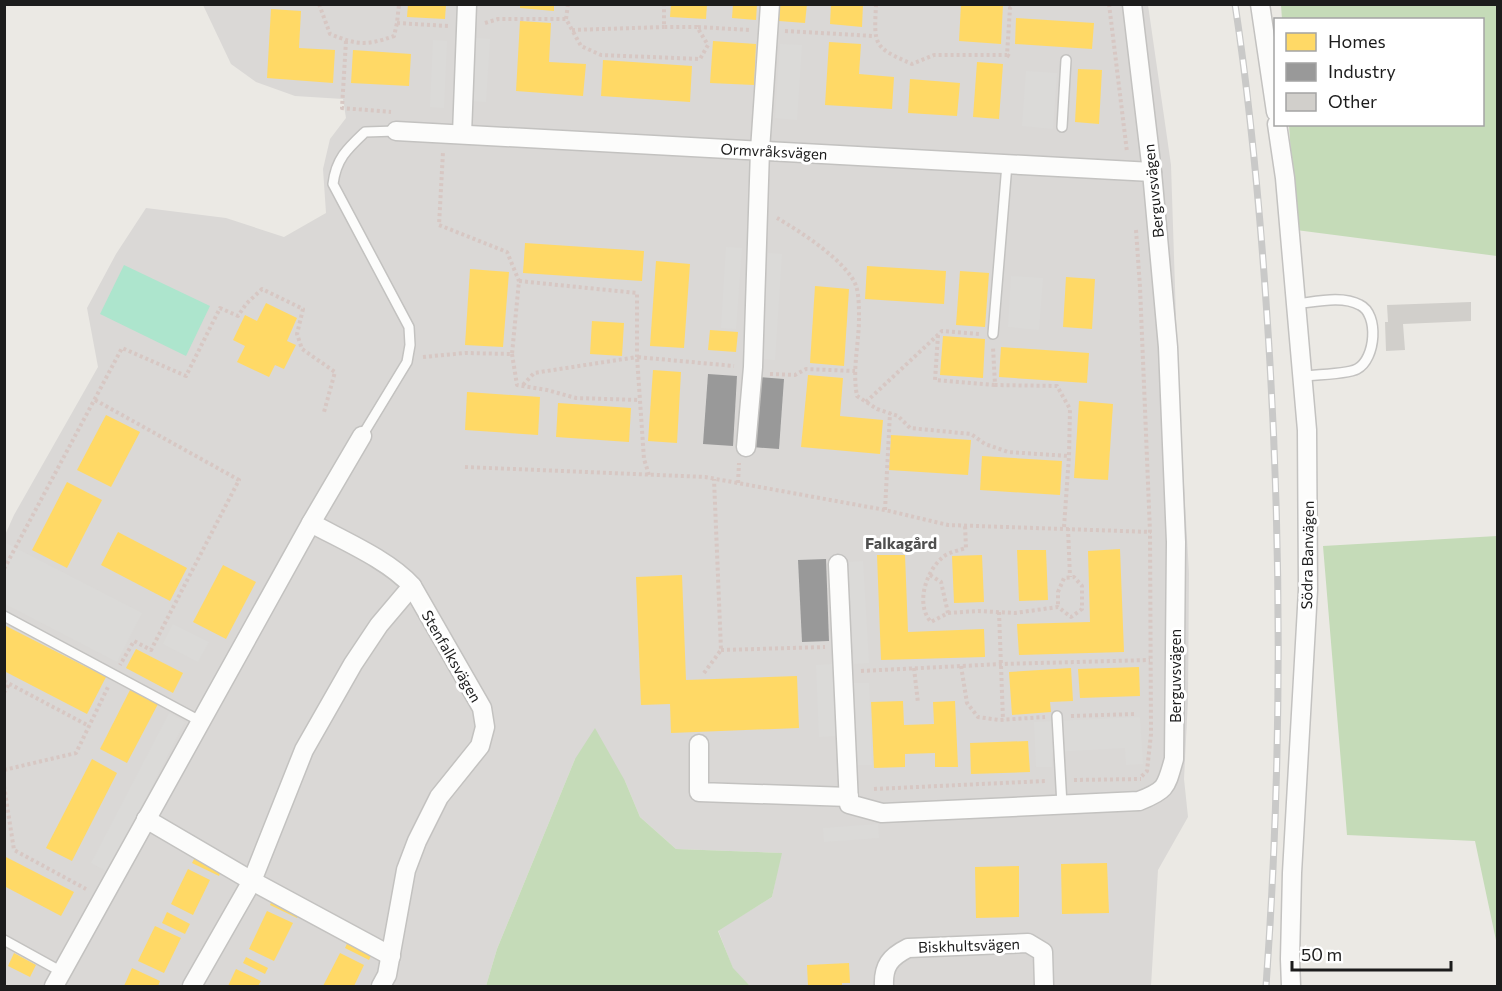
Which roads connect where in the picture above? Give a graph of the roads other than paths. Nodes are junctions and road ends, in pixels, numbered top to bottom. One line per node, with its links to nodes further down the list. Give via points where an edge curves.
1 (467, 4): 10 (street)
2 (770, 4): 11 (street)
3 (1132, 4): 13 (street, Berguvsvägen)
4 (1260, 4): 6 (street)
5 (1066, 60): 8 (lane)
6 (1274, 105)
7 (1277, 126): 14 (street, Södra Banvägen)
8 (1062, 127)
9 (396, 131): 10 (street, Ormvråksvägen); 17 (lane, via 365,132 340,157 333,184 409,327 407,358)
10 (462, 134): 11 (street, Ormvråksvägen)
11 (760, 150): 12 (street, Ormvråksvägen); 18 (street)
12 (1007, 164): 13 (street, Ormvråksvägen); 15 (lane)
13 (1152, 172): 27 (street, Berguvsvägen, via 1168,347 1175,533 1174,759 1167,782 1158,794 1139,801)
14 (1296, 304): 16 (street, Södra Banvägen); 16 (lane, via 1360,304 1367,310 1373,334 1367,361 1356,370)
15 (993, 334)
16 (1302, 376): 37 (street, Södra Banvägen, via 1307,430 1308,590 1292,873)
17 (362, 436): 19 (street)
18 (746, 447)
19 (311, 523): 21 (street, Stenfalksvägen, via 386,565); 24 (street)
20 (838, 564): 26 (street)
21 (412, 586): 29 (street, via 353,664 304,750); 31 (street, Stenfalksvägen, via 482,708 485,728 480,746 440,797 417,841 406,870)
22 (4, 616): 24 (lane)
23 (1057, 716): 27 (lane)
24 (200, 721): 28 (street)
25 (699, 744): 26 (street, via 699,792)
26 (849, 794): 27 (street, via 849,804 882,813)
27 (1062, 805)
28 (146, 819): 29 (street); 32 (street)
29 (252, 881): 31 (street); 33 (street)
30 (4, 940): 32 (lane)
31 (391, 956): 34 (street, Stenfalksvägen)
32 (58, 980)
33 (192, 987)
34 (381, 987)
35 (884, 987): 36 (street, Biskhultsvägen, via 884,973 894,955 908,948 1028,943 1043,952)
36 (1044, 987)
37 (1291, 987)

